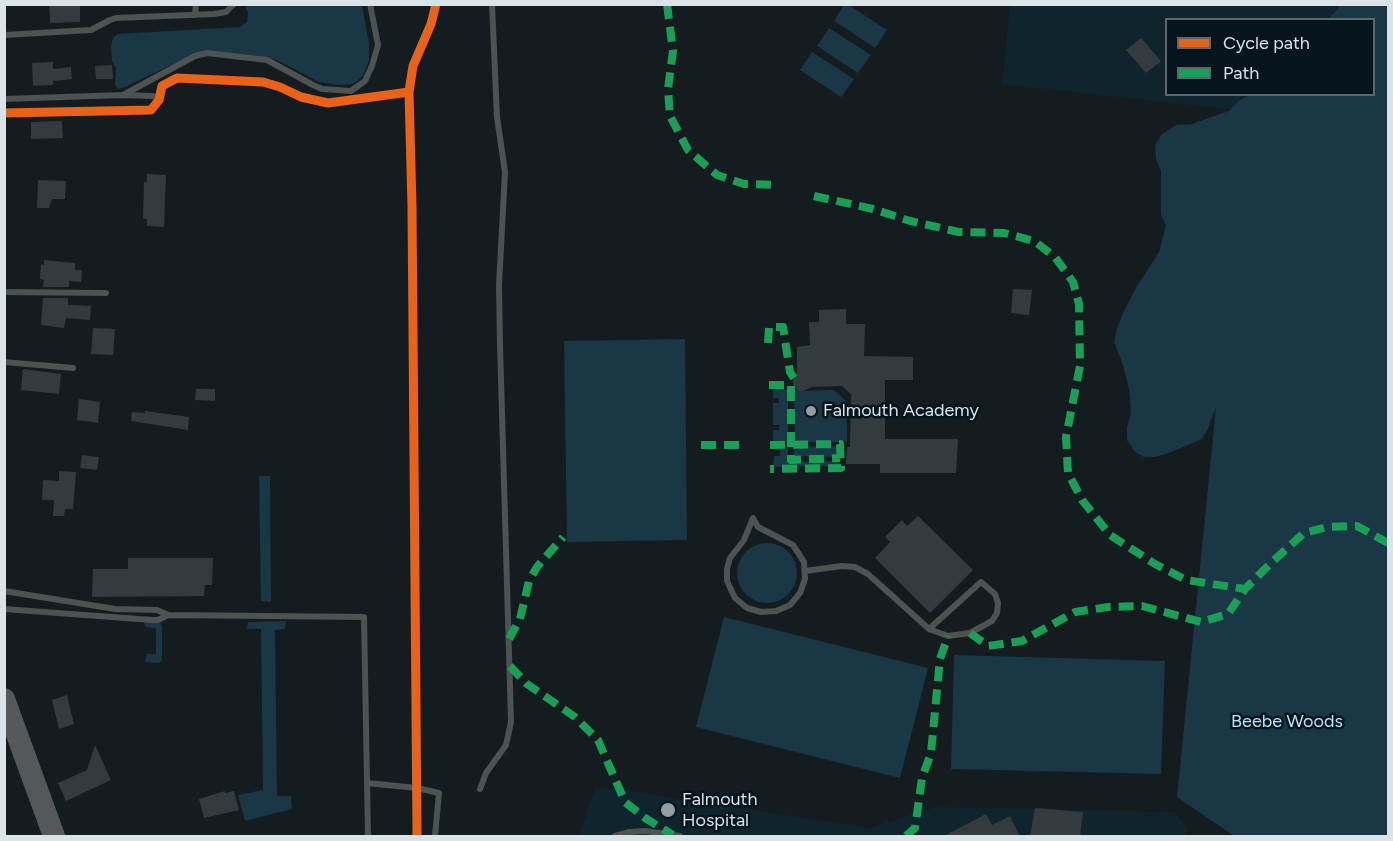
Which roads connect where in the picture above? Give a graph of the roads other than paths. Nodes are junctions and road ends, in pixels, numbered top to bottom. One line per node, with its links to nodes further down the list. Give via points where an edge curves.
1 (196, 4): 5 (lane)
2 (234, 4): 5 (lane, via 226,12)
3 (370, 4): 7 (lane, via 378,45 365,81 351,91 322,89 267,60 207,53)
4 (492, 4): 21 (lane, via 497,117 505,172 499,285 511,722 506,745)
5 (195, 15): 6 (lane, via 116,18 91,30)
6 (4, 35)
7 (123, 95): 8 (lane); 9 (lane)
8 (160, 98)
9 (4, 99)
10 (4, 292): 11 (lane)
11 (106, 293)
12 (4, 362): 13 (lane)
13 (73, 368)
14 (805, 571): 14 (lane, via 793,545 758,527 753,518 744,540 730,558 727,581 740,603 769,613 796,600); 18 (lane, via 842,566 868,573)
15 (4, 591): 17 (lane, via 115,609 157,610)
16 (4, 609): 17 (lane, via 152,620)
17 (168, 615): 20 (lane, via 364,617)
18 (929, 629): 18 (lane, via 948,636 980,630 997,613 995,594 981,582)
19 (4, 699): 22 (highway)
20 (367, 783): 23 (lane); 24 (lane, via 439,793)
21 (480, 789)
22 (54, 837)
23 (368, 837)
24 (435, 837)
25 (615, 837): 26 (lane, via 645,831)
26 (680, 837)

